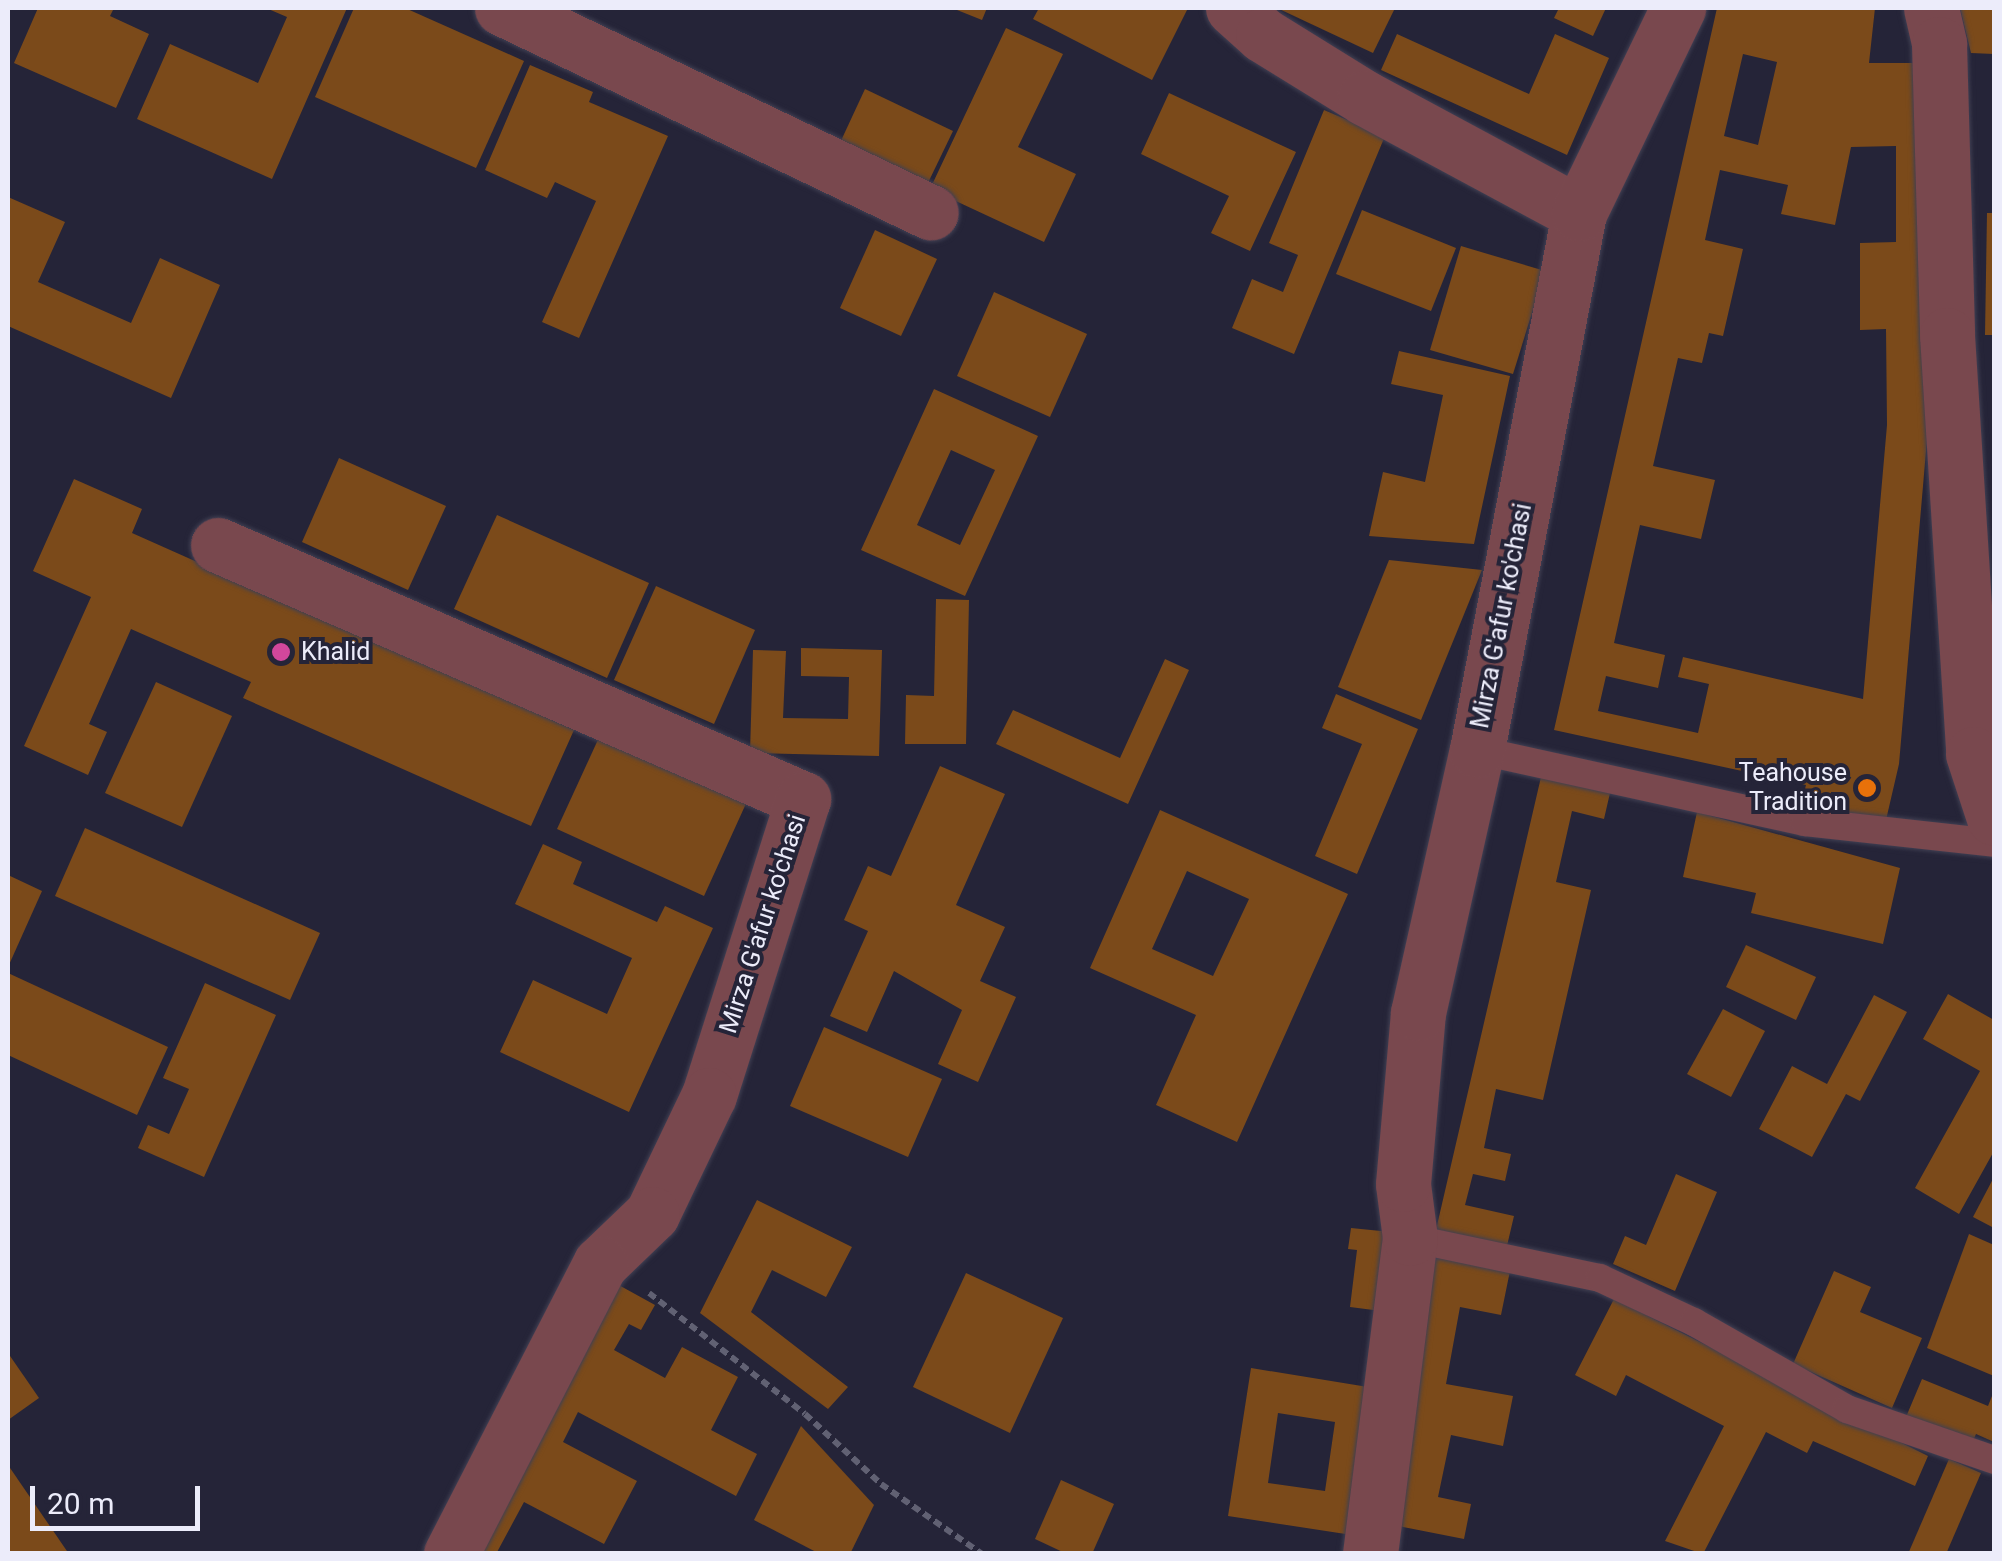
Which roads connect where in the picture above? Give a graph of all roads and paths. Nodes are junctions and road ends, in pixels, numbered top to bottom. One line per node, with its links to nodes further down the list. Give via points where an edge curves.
1 (502, 8): 5 (street)
2 (1233, 8): 6 (street, via 1264,36 1365,98)
3 (1678, 8): 6 (street, Mirza G'afur ko'chasi)
4 (1930, 8): 9 (street, via 1939,44 1973,754)
5 (931, 213)
6 (1578, 213): 8 (street, Mirza G'afur ko'chasi)
7 (218, 546): 12 (street, Mirza G'afur ko'chasi, via 803,799 709,1095 652,1214)
8 (1476, 750): 10 (lane, via 1805,822); 11 (street, Mirza G'afur ko'chasi, via 1418,1013 1403,1184)
9 (1994, 818)
10 (1994, 843)
11 (1410, 1238): 13 (lane, via 1600,1278 1694,1322 1847,1409); 16 (street, Mirza G'afur ko'chasi)
12 (600, 1264): 14 (street, Mirza G'afur ko'chasi); 15 (path, via 658,1298 881,1484)
13 (1994, 1460)
14 (451, 1554)
15 (982, 1554)
16 (1370, 1554)

